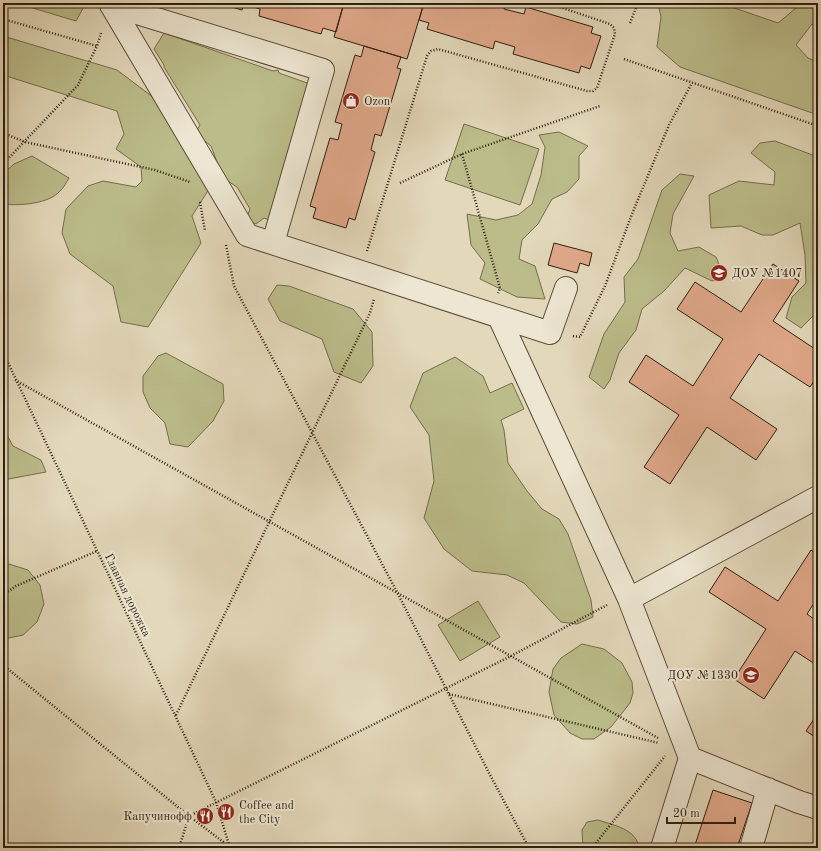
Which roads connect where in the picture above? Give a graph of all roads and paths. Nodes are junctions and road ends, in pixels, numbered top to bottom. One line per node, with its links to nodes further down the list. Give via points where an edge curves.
1 (548, 3): 18 (path, via 610,24 614,28 615,34 597,88 587,91 438,50 431,51 427,56 368,249)
2 (638, 3): 5 (path)
3 (111, 4): 16 (lane); 17 (lane, via 324,70)
4 (3, 19): 11 (path, via 97,46 78,85)
5 (630, 24)
6 (624, 59): 7 (path)
7 (692, 83): 9 (path); 22 (path, via 669,125 605,286 580,337)
8 (600, 106): 12 (path)
9 (818, 126)
10 (3, 133): 11 (path)
11 (25, 142): 13 (path); 14 (path, via 155,170)
12 (462, 154): 15 (path); 21 (path, via 500,288)
13 (3, 164)
14 (190, 182)
15 (400, 183)
16 (238, 219): 17 (lane, via 247,235); 25 (path, via 226,246 234,286)
17 (273, 243): 19 (lane)
18 (364, 254)
19 (381, 278): 21 (lane); 25 (path, via 370,313)
20 (566, 288): 22 (lane)
21 (495, 316): 22 (lane); 31 (lane)
22 (550, 333)
23 (3, 352): 24 (path, Главная дорожка)
24 (15, 380): 27 (path); 28 (path, Главная дорожка)
25 (312, 432): 27 (path); 29 (path)
26 (818, 497): 31 (lane)
27 (270, 521): 29 (path); 36 (path)
28 (97, 551): 30 (path, via 16,586); 36 (path, Главная дорожка)
29 (397, 592): 32 (path); 34 (path)
30 (3, 595)
31 (628, 597): 32 (path); 38 (lane)
32 (512, 656): 34 (path); 37 (path)
33 (3, 665): 42 (path)
34 (446, 688): 35 (path); 40 (path)
35 (449, 694): 38 (path); 45 (path)
36 (176, 716): 40 (path, Главная дорожка)
37 (659, 738)
38 (682, 752): 39 (lane); 46 (path); 47 (lane)
39 (768, 789): 41 (lane); 48 (lane)
40 (216, 802): 42 (path); 44 (path, Главная дорожка)
41 (818, 808)
42 (189, 816): 43 (path); 44 (path)
43 (179, 848)
44 (230, 848)
45 (529, 848)
46 (592, 848)
47 (662, 848)
48 (751, 848)

